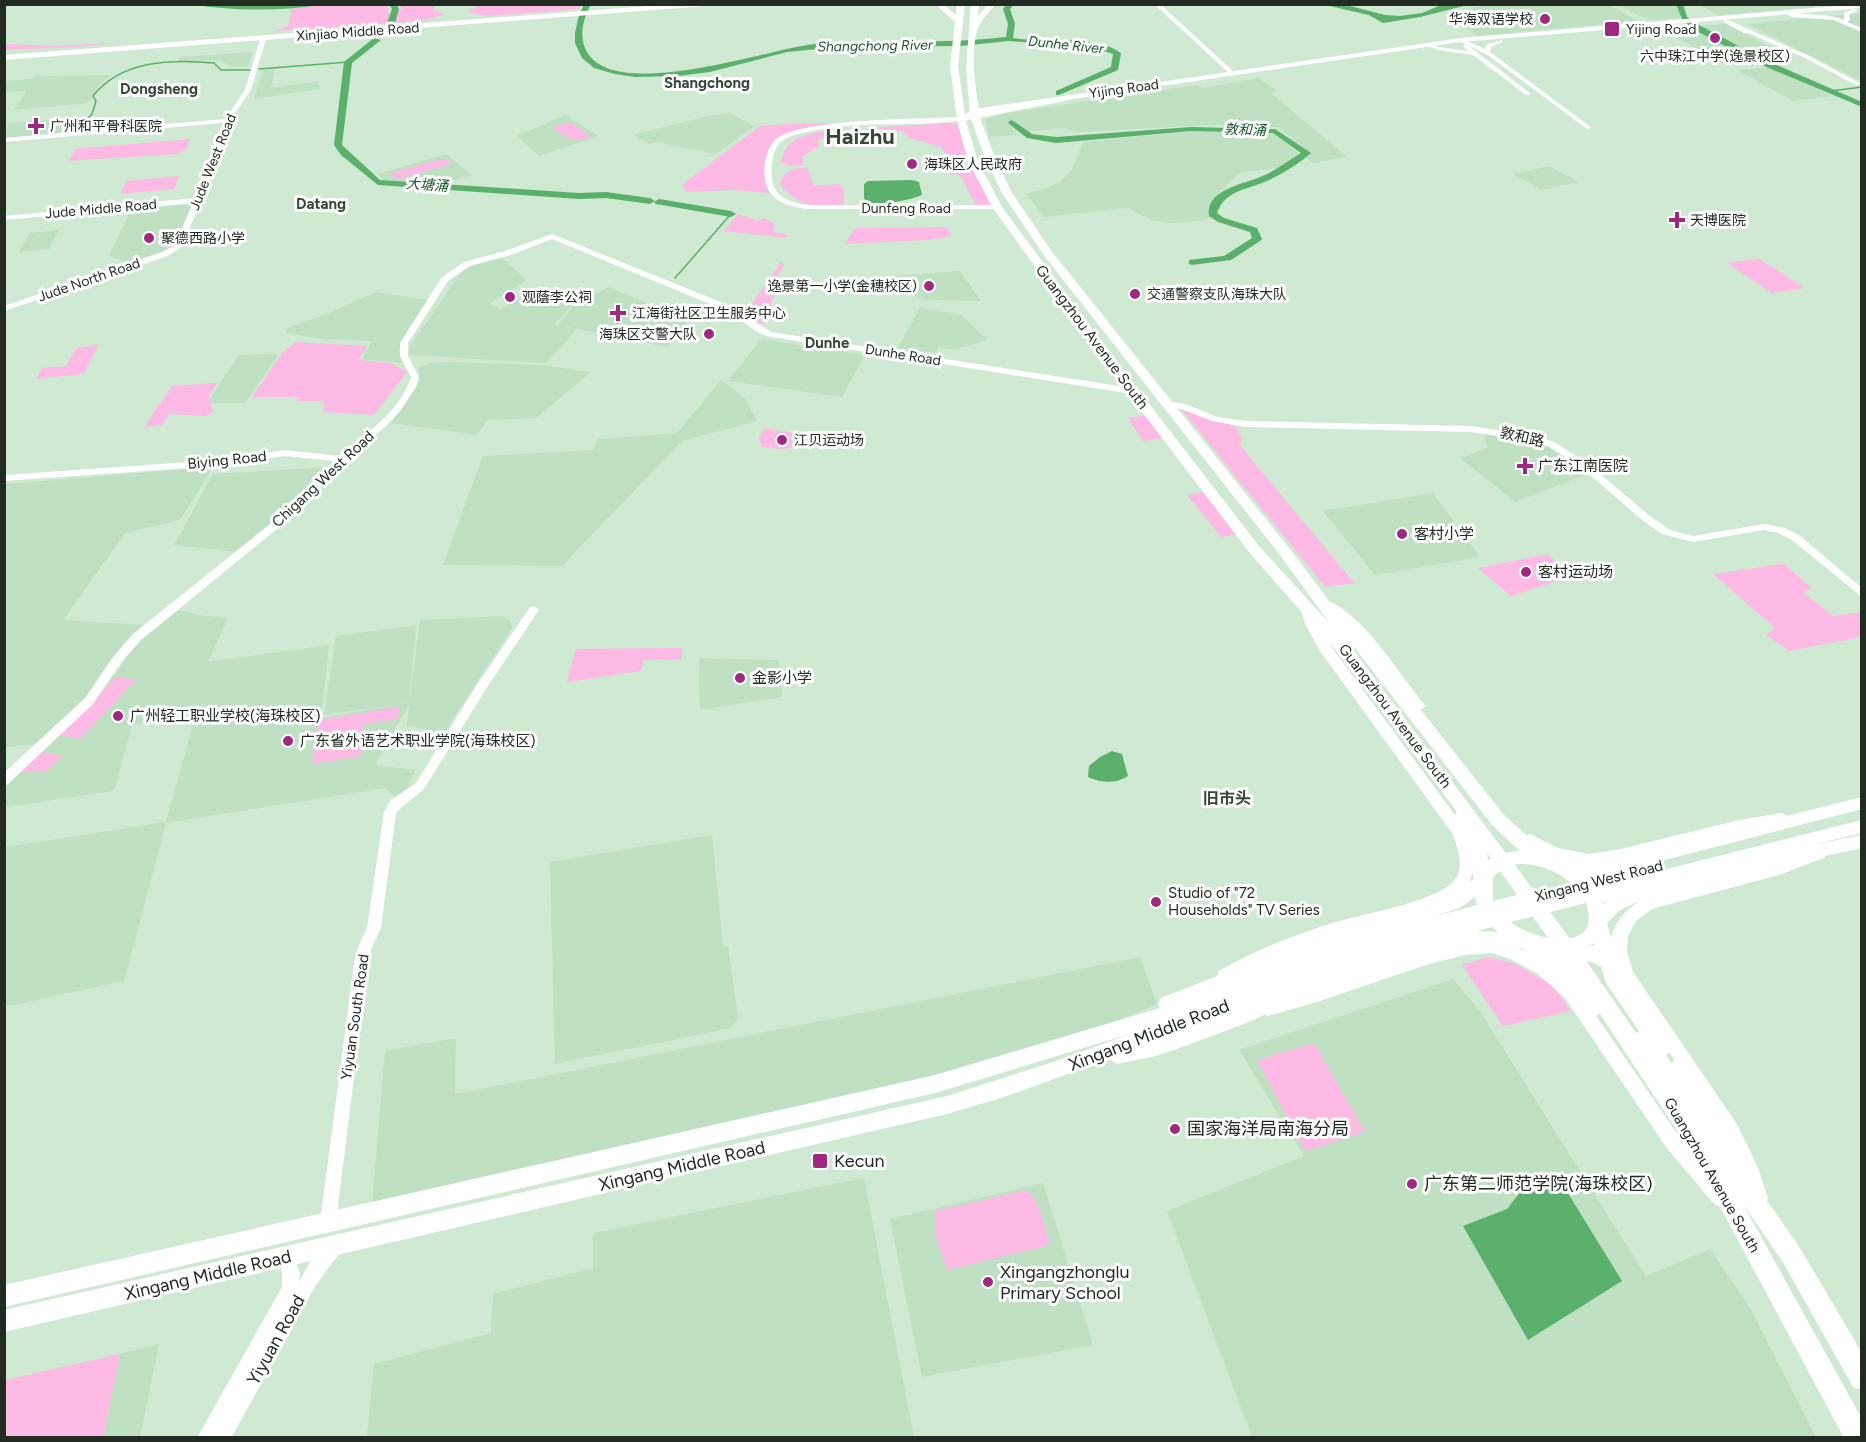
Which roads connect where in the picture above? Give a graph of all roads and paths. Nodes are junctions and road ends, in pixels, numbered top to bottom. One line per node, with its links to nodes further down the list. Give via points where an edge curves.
1 (671, 4): 12 (highway, Xinjiao Middle Road)
2 (711, 4): 9 (highway, Xinjiao Middle Road)
3 (729, 4): 9 (highway)
4 (938, 4): 15 (highway)
5 (961, 4): 15 (highway, Guangzhou Avenue South)
6 (975, 4): 20 (highway, Guangzhou Avenue South)
7 (993, 4): 20 (highway, via 985,11)
8 (1156, 4): 28 (street)
9 (697, 6): 12 (highway, Xinjiao Middle Road)
10 (1860, 8): 11 (main road, Yijing Road); 14 (street, via 1846,14)
11 (1826, 11): 13 (main road, Yijing Road); 14 (street)
12 (595, 12): 18 (highway, Xinjiao Middle Road); 23 (highway, Xinjiao Middle Road)
13 (1789, 14): 14 (street); 16 (main road, Yijing Road); 19 (main road, Yijing Road)
14 (1844, 20): 17 (street)
15 (959, 21): 36 (highway, Guangzhou Avenue South, via 954,73)
16 (1726, 21): 19 (main road, Yijing Road); 29 (street)
17 (1862, 28)
18 (263, 39): 24 (highway, Xinjiao Middle Road); 37 (street, Jude West Road, via 248,90)
19 (1498, 39): 21 (main road, Yijing Road); 25 (street, via 1488,46)
20 (972, 40): 30 (highway, Guangzhou Avenue South)
21 (1465, 43): 22 (main road, Yijing Road); 25 (street); 27 (street)
22 (1431, 46): 27 (street); 28 (main road, Yijing Road); 33 (main road, Yijing Road)
23 (91, 48): 24 (highway); 26 (highway, Xinjiao Middle Road)
24 (42, 53): 26 (highway)
25 (1487, 53): 38 (street)
26 (4, 55)
27 (1477, 57): 32 (street)
28 (1232, 73): 31 (main road, Yijing Road)
29 (1858, 84)
30 (973, 97): 34 (highway, via 989,104); 36 (highway, Guangzhou Avenue South)
31 (1069, 97): 33 (highway)
32 (1535, 99)
33 (1044, 103): 34 (highway)
34 (1017, 106): 36 (highway)
35 (1546, 106): 39 (street)
36 (968, 116): 40 (highway, Guangzhou Avenue South); 41 (highway, Guangzhou Avenue South); 44 (street, Dunfeng Road, via 825,128 781,138 770,155 772,190 792,204 815,208)
37 (227, 122): 42 (street); 42 (street); 43 (street, Jude West Road)
38 (1589, 128)
39 (1579, 129)
40 (980, 133): 41 (highway); 50 (highway, Guangzhou Avenue South, via 999,179 1020,215)
41 (965, 139): 44 (highway, Guangzhou Avenue South)
42 (4, 141)
43 (198, 200): 45 (street, Jude Middle Road); 47 (street, Jude West Road)
44 (997, 207): 49 (highway, Guangzhou Avenue South)
45 (4, 218)
46 (552, 236): 49 (street, Dunhe Road, via 730,309 762,332); 51 (street, Chigang West Road, via 467,264 446,279 404,343 404,356 415,377 412,387 384,423)
47 (173, 251): 48 (street, Jude North Road)
48 (5, 310)
49 (1132, 391): 57 (highway, Guangzhou Avenue South, via 1266,563)
50 (1166, 404): 55 (street, 敦和路, via 1245,424 1470,429 1535,438 1584,465 1666,532 1693,538 1764,527 1780,530 1796,538); 56 (highway, Guangzhou Avenue South)
51 (341, 459): 52 (street, Biying Road, via 285,453 217,463); 59 (street, Chigang West Road, via 295,509 137,637 89,701)
52 (112, 469): 53 (street, Biying Road, via 83,466); 54 (street, Biying Road)
53 (4, 472)
54 (4, 478)
55 (1862, 594)
56 (1325, 604): 65 (highway, via 1359,640 1498,820); 70 (main road, via 1361,634 1508,821 1541,847); 84 (highway, Guangzhou Avenue South, via 1581,951)
57 (1306, 607): 68 (highway, via 1468,828); 72 (main road, via 1325,648 1463,840 1467,869); 85 (highway, Guangzhou Avenue South, via 1355,662 1553,928 1670,1100)
58 (534, 610): 86 (street, Yiyuan South Road, via 420,786 390,812 374,928 361,964)
59 (4, 782)
60 (1862, 803): 62 (main road)
61 (1862, 815): 64 (main road, Xingang West Road)
62 (1807, 816): 70 (main road, via 1739,826); 70 (main road, via 1615,866)
63 (1862, 826): 64 (main road, Xingang West Road)
64 (1786, 839): 77 (main road, Xingang West Road)
65 (1520, 840): 68 (highway, via 1516,848); 69 (highway)
66 (1862, 841): 67 (main road)
67 (1830, 848): 73 (main road, via 1779,869); 73 (main road, via 1676,884)
68 (1478, 853): 71 (highway)
69 (1552, 863): 70 (main road); 71 (main road, via 1524,856 1507,858 1488,870); 74 (main road, via 1569,872 1590,892)
70 (1587, 863): 73 (main road, via 1589,879 1602,893)
71 (1482, 882): 72 (main road); 76 (main road, via 1492,915 1509,931)
72 (1453, 897): 75 (main road, via 1476,905 1491,933); 80 (main road); 80 (main road, via 1331,929 1246,963)
73 (1627, 906): 74 (main road, via 1608,909); 84 (main road, via 1619,949 1629,981 1734,1138 1752,1173)
74 (1598, 922): 76 (main road, via 1588,938 1569,947); 78 (highway)
75 (1490, 942): 76 (main road); 81 (main road, via 1426,957); 81 (main road, via 1465,939 1417,951 1287,994); 85 (main road, via 1544,969 1571,993 1672,1141)
76 (1530, 942): 79 (highway)
77 (1341, 956): 82 (main road, Xingang Middle Road); 83 (main road, Xingang Middle Road)
78 (1607, 961): 79 (highway, via 1592,952 1564,959 1561,963); 84 (highway, via 1617,983 1722,1136)
79 (1565, 972): 85 (highway, via 1584,992)
80 (1208, 987): 82 (main road)
81 (1248, 1014): 83 (main road, via 1172,1042)
82 (1084, 1039): 86 (main road, Xingang Middle Road, via 935,1084)
83 (1090, 1059): 87 (main road, Xingang Middle Road, via 930,1109)
84 (1762, 1212): 91 (highway, Guangzhou Avenue South)
85 (1739, 1219): 94 (highway, Guangzhou Avenue South)
86 (328, 1222): 89 (main road, Xingang Middle Road)
87 (336, 1246): 88 (main road, Xingang Middle Road); 93 (street, Yiyuan Road, via 310,1280)
88 (286, 1258): 90 (main road, Xingang Middle Road); 92 (street, Yiyuan Road, via 291,1273 287,1295)
89 (4, 1296)
90 (4, 1321)
91 (1862, 1377)
92 (206, 1437)
93 (221, 1437)
94 (1858, 1437)

